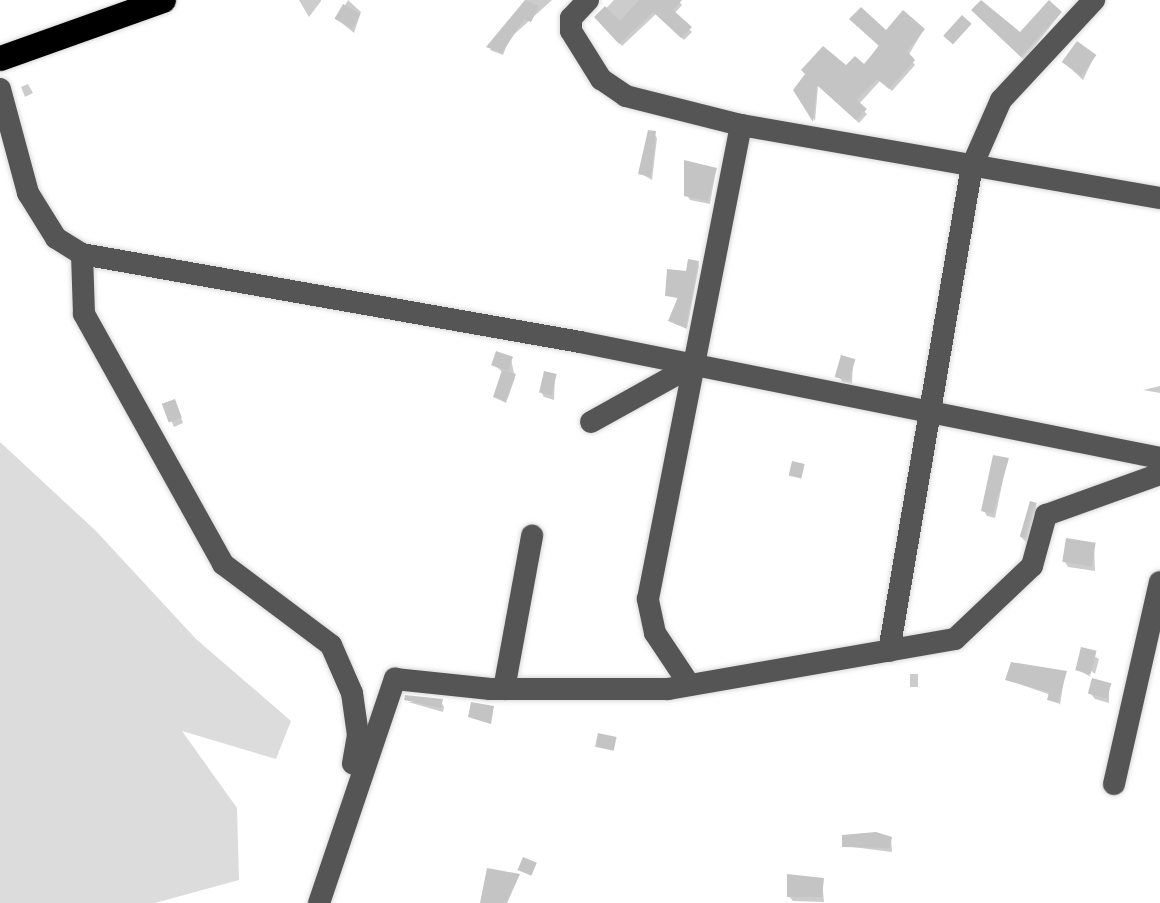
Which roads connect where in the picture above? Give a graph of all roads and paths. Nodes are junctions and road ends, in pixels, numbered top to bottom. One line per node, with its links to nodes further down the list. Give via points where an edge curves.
1 (588, 0): 6 (street, via 570,25 601,79 626,96)
2 (159, 1): 4 (main road)
3 (1088, 2): 7 (street, via 1001,100)
4 (0, 58)
5 (0, 89): 9 (street, via 28,193 56,238)
6 (741, 125): 7 (street); 10 (street)
7 (972, 166): 8 (street); 11 (street)
8 (1160, 198)
9 (82, 254): 10 (street); 21 (street, via 84,314 222,564 332,646 352,694 358,735)
10 (690, 367): 11 (street); 12 (street); 18 (street, via 648,599 655,633)
11 (928, 412): 13 (street); 17 (street)
12 (591, 422)
13 (1160, 458)
14 (1160, 474): 17 (street, via 1046,515 1032,566 954,639)
15 (532, 536): 19 (street)
16 (1160, 582): 20 (street)
17 (888, 651): 18 (street)
18 (689, 684): 19 (street)
19 (504, 689): 21 (street, via 395,679)
20 (1114, 784)
21 (345, 817): 22 (street)
22 (319, 903)

